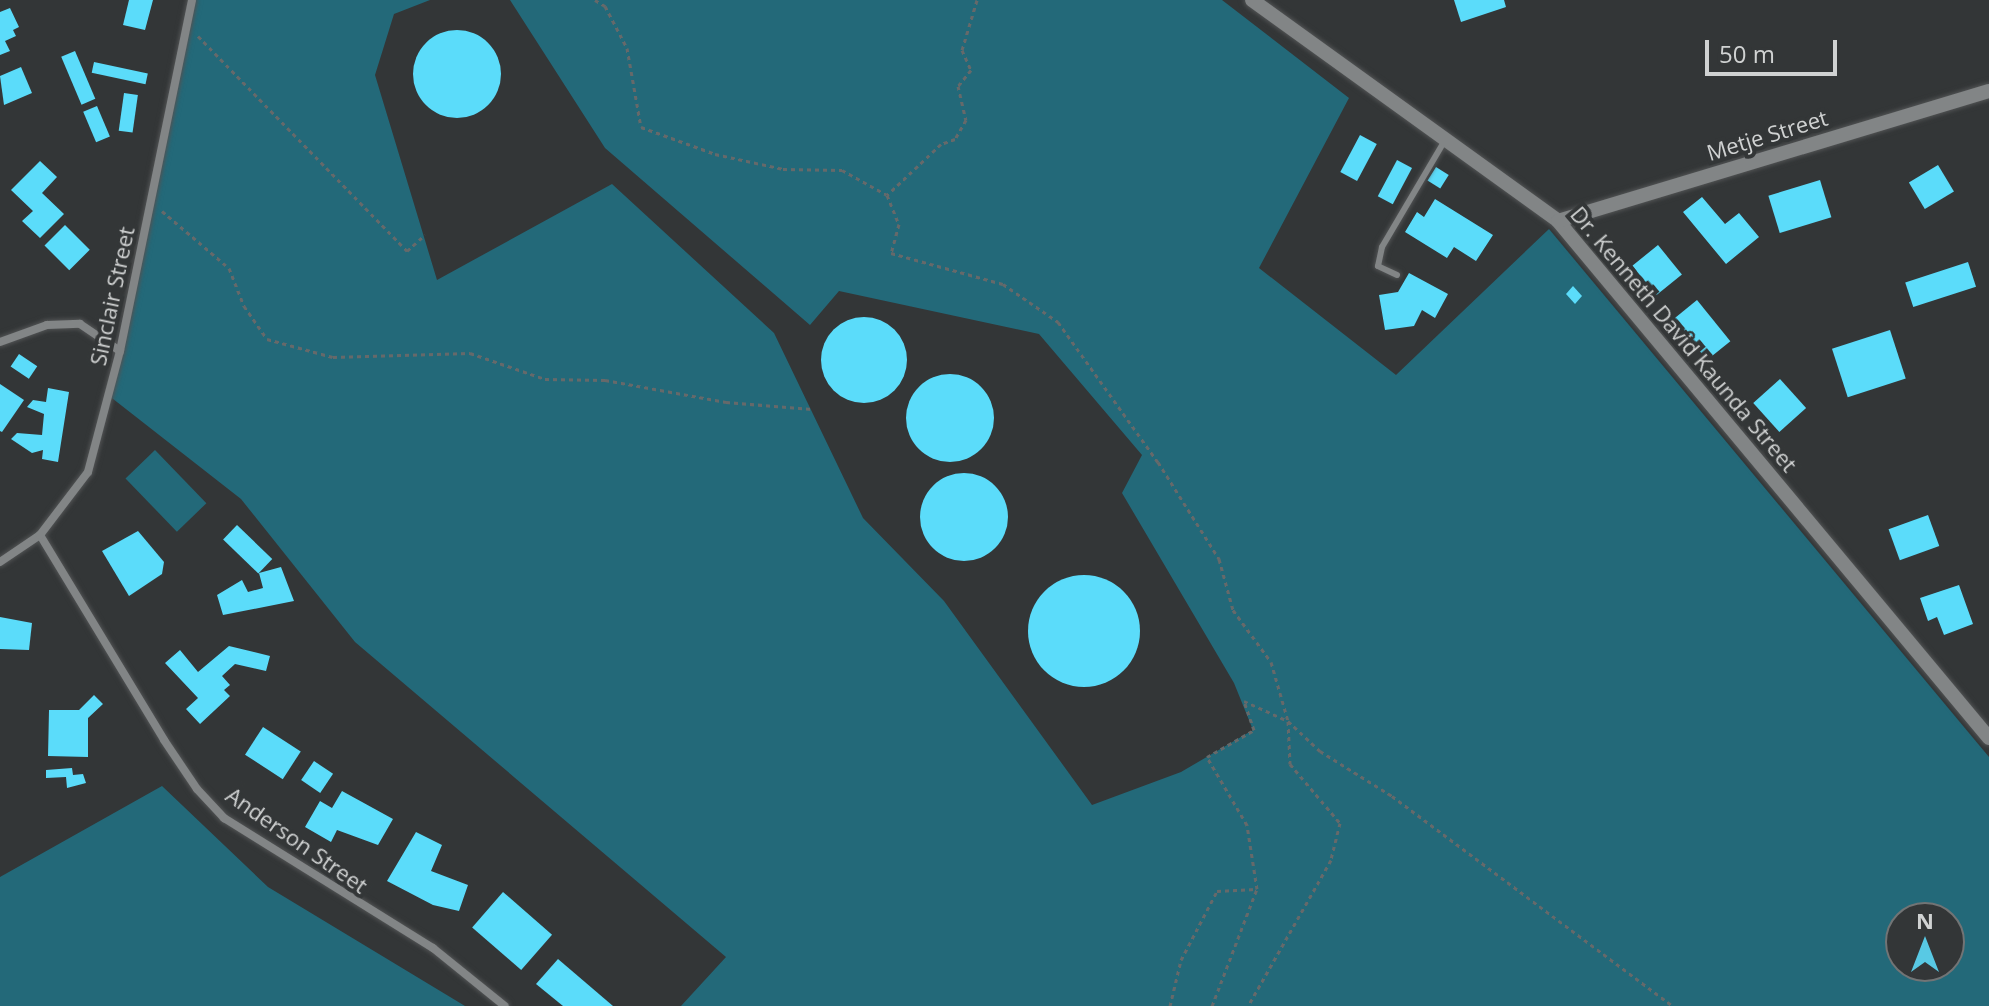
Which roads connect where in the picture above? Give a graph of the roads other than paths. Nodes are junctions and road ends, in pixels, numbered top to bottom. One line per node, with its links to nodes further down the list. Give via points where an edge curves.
1 (192, 0): 8 (street, Sinclair Street)
2 (1252, 0): 4 (street, Dr. Kenneth David Kaunda Street)
3 (1989, 91): 5 (street, Metje Street)
4 (1445, 140): 5 (street, Dr. Kenneth David Kaunda Street); 6 (lane, via 1382,247 1378,266)
5 (1558, 221): 11 (street, Dr. Kenneth David Kaunda Street)
6 (1397, 275)
7 (0, 342): 8 (street, via 47,325 80,324)
8 (120, 351): 9 (street, Sinclair Street, via 88,472)
9 (40, 535): 10 (street, Sinclair Street); 12 (street, Anderson Street, via 164,740 224,818 433,948)
10 (0, 562)
11 (1989, 738)
12 (505, 1006)

